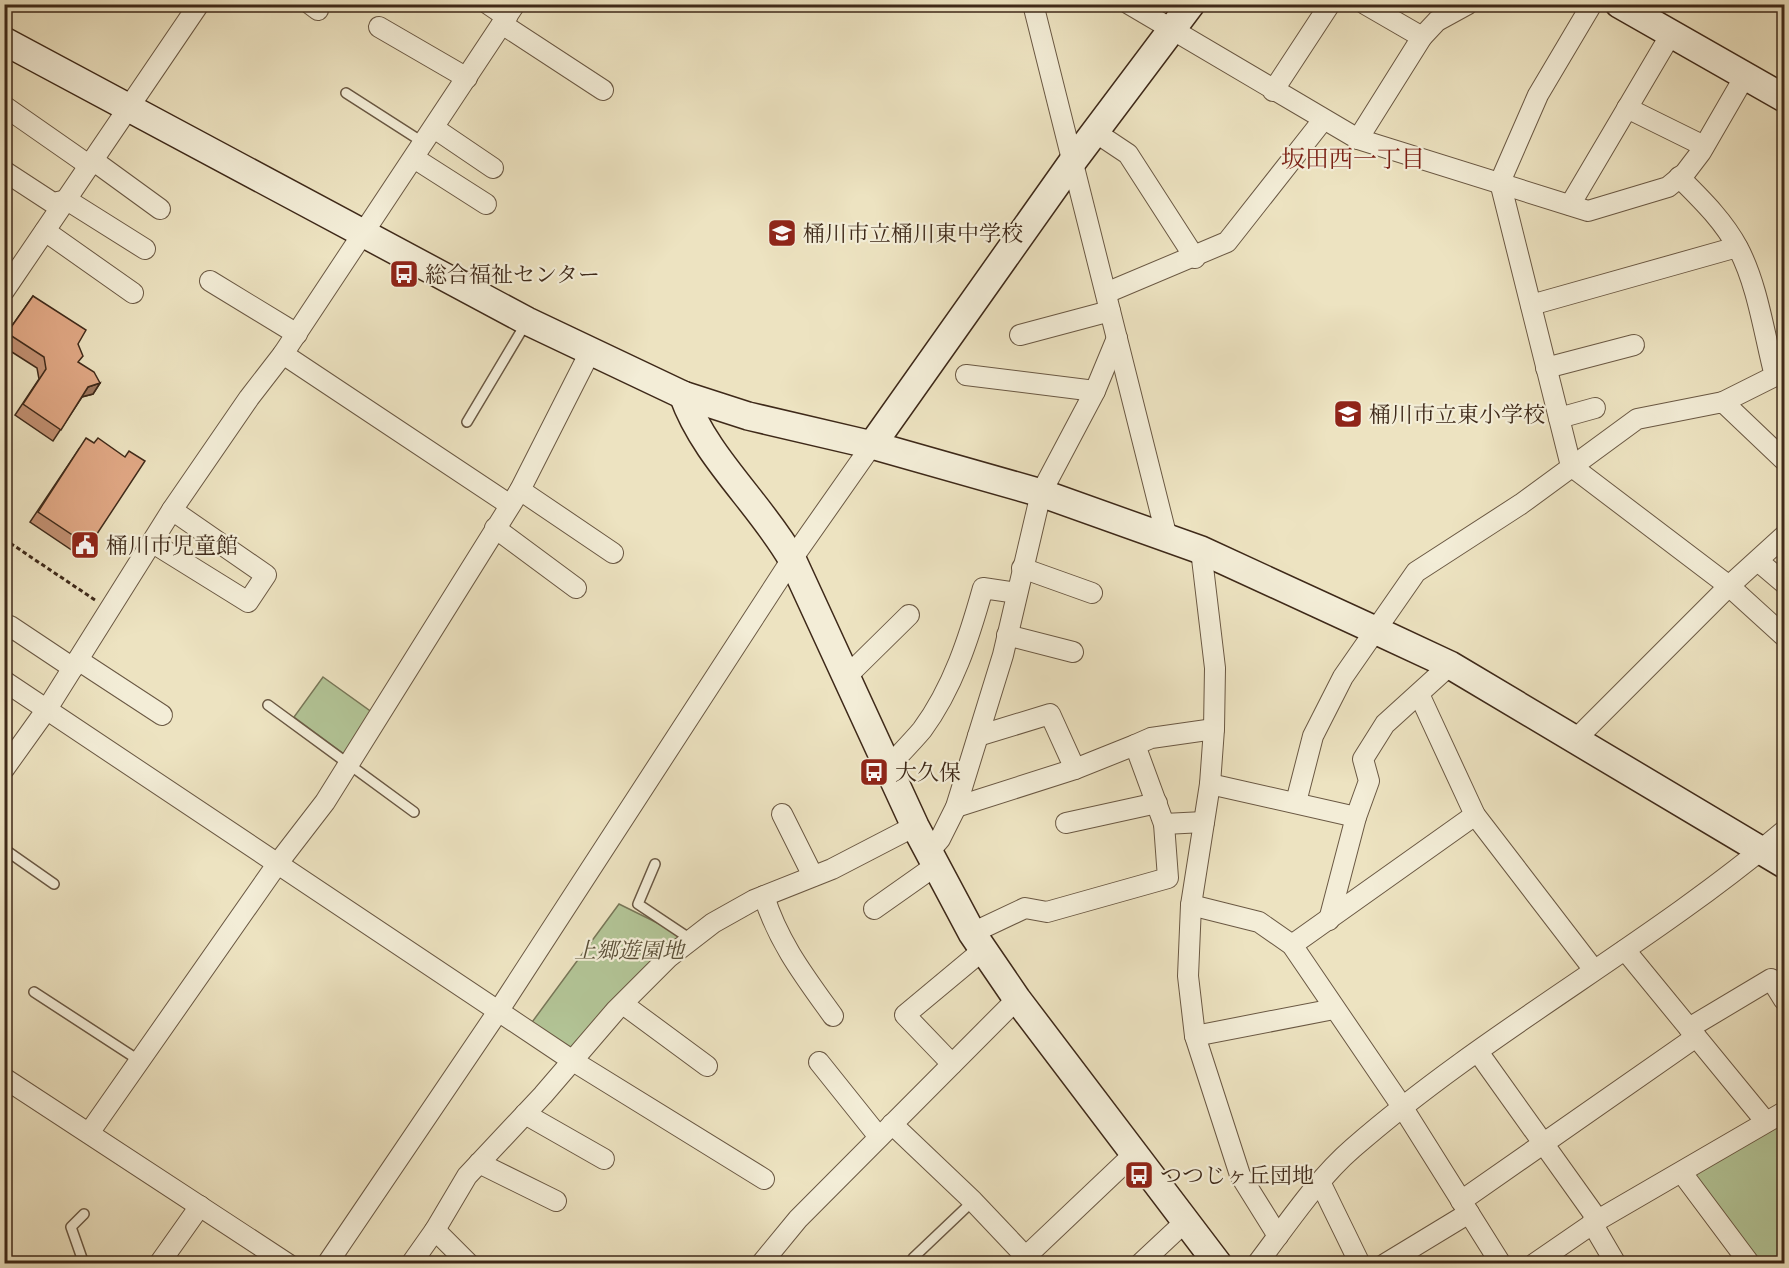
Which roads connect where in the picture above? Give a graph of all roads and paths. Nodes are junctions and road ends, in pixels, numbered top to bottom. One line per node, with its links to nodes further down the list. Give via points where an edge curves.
1 (199, 4): 25 (street)
2 (488, 4): 11 (street)
3 (1033, 4): 31 (street)
4 (1129, 4): 13 (street)
5 (1191, 4): 13 (street)
6 (1330, 4): 20 (street)
7 (1365, 4): 15 (street)
8 (1468, 4): 15 (street, via 1437,21)
9 (1592, 4): 36 (street, via 1538,95)
10 (1619, 4): 14 (street)
11 (508, 15): 18 (street); 19 (street)
12 (379, 27): 18 (street)
13 (1172, 30): 20 (street); 27 (street)
14 (1671, 34): 17 (street); 24 (street)
15 (1422, 37): 28 (street)
16 (4, 41): 25 (street)
17 (1745, 75): 22 (street); 30 (street)
18 (466, 78): 29 (street)
19 (603, 90)
20 (1273, 91): 26 (street)
21 (346, 93): 29 (lane)
22 (1785, 98)
23 (4, 106): 32 (street)
24 (1627, 108): 30 (street); 39 (street)
25 (129, 110): 32 (street); 42 (street)
26 (1323, 120): 28 (street); 45 (street, via 1227,242)
27 (1095, 132): 31 (street); 45 (street, via 1128,154)
28 (1358, 139): 36 (street)
29 (424, 143): 33 (street); 38 (street); 42 (street)
30 (1704, 146): 35 (street)
31 (1073, 161): 49 (street); 66 (street)
32 (92, 163): 37 (street); 40 (street)
33 (494, 168)
34 (4, 171): 37 (street, via 53,203)
35 (1679, 177): 39 (street, via 1668,187 1588,211); 43 (street, via 1717,216)
36 (1500, 182): 39 (street); 50 (street)
37 (67, 200): 41 (street); 44 (street)
38 (486, 204)
39 (1570, 205)
40 (160, 209)
41 (45, 231): 47 (street); 48 (street)
42 (363, 234): 51 (street); 52 (street)
43 (1737, 246): 50 (street); 62 (street, via 1747,268 1775,376)
44 (145, 249)
45 (1195, 258): 49 (street)
46 (210, 281): 52 (street)
47 (4, 291)
48 (133, 293)
49 (1108, 302): 53 (street); 54 (street)
50 (1531, 305): 58 (street)
51 (527, 321): 56 (street); 65 (lane)
52 (297, 334): 57 (street)
53 (1020, 335)
54 (1117, 338): 60 (street); 74 (street)
55 (1634, 345): 58 (street)
56 (590, 352): 61 (street); 70 (street)
57 (283, 354): 70 (street); 71 (street)
58 (1546, 368): 64 (street)
59 (966, 375): 60 (street)
60 (1095, 391): 69 (street)
61 (684, 394): 66 (street, via 748,416); 79 (street, via 702,436 777,532)
62 (1724, 402): 67 (street); 68 (street, via 1637,419)
63 (1595, 408): 64 (street)
64 (1559, 418): 68 (street)
65 (467, 422)
66 (872, 445): 69 (street); 79 (street)
67 (1785, 460)
68 (1571, 466): 83 (street); 90 (street, via 1521,504 1416,572)
69 (1041, 493): 74 (street); 81 (street)
70 (515, 497): 72 (street); 78 (street)
71 (172, 510): 76 (street); 76 (street, via 266,575 248,602)
72 (495, 528): 84 (street); 106 (street)
73 (1785, 536): 80 (street)
74 (1167, 538): 77 (street)
75 (4, 539): 87 (path)
76 (153, 543): 87 (street)
77 (1201, 550): 90 (street); 102 (street, via 1215,668)
78 (614, 553)
79 (792, 559): 96 (street); 145 (street)
80 (1758, 561): 82 (street); 83 (street)
81 (1022, 568): 85 (street); 86 (street)
82 (1785, 583)
83 (1729, 585): 92 (street); 104 (street)
84 (576, 588)
85 (1017, 593): 91 (street); 107 (street, via 982,588 952,679 922,730)
86 (1092, 593)
87 (110, 610): 94 (street)
88 (909, 615): 96 (street)
89 (10, 626): 94 (street)
90 (1377, 631): 95 (street); 111 (street, via 1343,677 1313,736)
91 (1007, 635): 93 (street); 103 (street)
92 (1785, 636)
93 (1073, 652)
94 (76, 664): 100 (street); 101 (street)
95 (1450, 666): 98 (street); 104 (street)
96 (844, 678): 107 (street)
97 (4, 681): 100 (street)
98 (1419, 694): 116 (street); 117 (street, via 1385,724 1364,759 1369,781)
99 (268, 705): 106 (lane)
100 (47, 709): 108 (street); 126 (street)
101 (162, 715)
102 (1214, 729): 105 (street, via 1151,738); 110 (street)
103 (978, 736): 109 (street, via 1050,714); 113 (street)
104 (1575, 740): 124 (street)
105 (1135, 745): 109 (street); 112 (street)
106 (348, 764): 114 (lane); 126 (street, via 325,802)
107 (887, 768): 121 (street)
108 (4, 769)
109 (1075, 769): 113 (street)
110 (1210, 784): 111 (street); 118 (street)
111 (1296, 802): 117 (street)
112 (1157, 803): 119 (street); 120 (street)
113 (956, 807): 125 (street)
114 (414, 812)
115 (782, 814): 129 (street)
116 (1475, 815): 134 (street); 139 (street)
117 (1356, 817): 134 (street)
118 (1204, 822): 120 (street); 132 (street)
119 (1066, 823)
120 (1164, 824): 136 (street, via 1168,878 1047,912 1025,908)
121 (915, 826): 125 (street); 129 (street)
122 (1785, 831): 124 (street)
123 (4, 849): 130 (lane)
124 (1761, 851): 128 (street); 138 (street)
125 (932, 859): 133 (street); 136 (street)
126 (278, 863): 145 (street); 150 (street)
127 (655, 864): 135 (lane, via 638,904)
128 (1785, 864)
129 (813, 876): 131 (street)
130 (54, 884)
131 (764, 896): 135 (street, via 713,923); 146 (street, via 787,951)
132 (1191, 905): 137 (street, via 1259,922); 148 (street, via 1188,976)
133 (874, 909)
134 (1329, 920): 137 (street)
135 (692, 940): 143 (street, via 669,957)
136 (978, 941): 141 (street); 153 (street, via 905,1015)
137 (1292, 945): 144 (street)
138 (1625, 950): 139 (street); 147 (street)
139 (1594, 970): 149 (street)
140 (34, 992): 150 (lane)
141 (1017, 999): 153 (street); 163 (street)
142 (1785, 1000): 147 (street, via 1771,979)
143 (623, 1004): 151 (street); 154 (street)
144 (1334, 1009): 148 (street); 156 (street)
145 (499, 1010): 151 (street); 183 (street)
146 (833, 1016)
147 (1692, 1033): 159 (street); 162 (street)
148 (1195, 1036): 177 (street, via 1240,1175)
149 (1479, 1052): 156 (street); 162 (street)
150 (140, 1061): 161 (street)
151 (573, 1061): 158 (street); 167 (street)
152 (819, 1062): 160 (street)
153 (952, 1064): 160 (street)
154 (707, 1066)
155 (4, 1078): 161 (street)
156 (1403, 1108): 168 (street, via 1351,1149); 172 (street)
157 (1785, 1112): 159 (street)
158 (525, 1114): 164 (street); 165 (street)
159 (1766, 1122): 166 (street)
160 (886, 1130): 170 (street); 186 (street, via 798,1219)
161 (89, 1133): 171 (street)
162 (1542, 1143): 172 (street); 175 (street)
163 (1134, 1154): 174 (street); 179 (street)
164 (604, 1159)
165 (479, 1162): 169 (street); 176 (street)
166 (1682, 1173): 175 (street); 195 (street)
167 (764, 1179)
168 (1321, 1184): 177 (street); 190 (street)
169 (556, 1201)
170 (973, 1201): 178 (lane); 179 (street)
171 (200, 1206): 181 (street); 182 (street)
172 (1465, 1207): 191 (street); 192 (street)
173 (84, 1214): 180 (lane, via 71,1227)
174 (1186, 1221): 187 (street); 188 (street)
175 (1595, 1222): 193 (street); 194 (street)
176 (435, 1230): 184 (street); 185 (street)
177 (1278, 1236): 189 (street)
178 (913, 1258)
179 (1022, 1260)
180 (84, 1263)
181 (159, 1263)
182 (288, 1263)
183 (327, 1263)
184 (411, 1263)
185 (469, 1263)
186 (761, 1263)
187 (1140, 1263)
188 (1218, 1263)
189 (1257, 1263)
190 (1360, 1263)
191 (1385, 1263)
192 (1501, 1263)
193 (1534, 1263)
194 (1616, 1263)
195 (1750, 1263)

